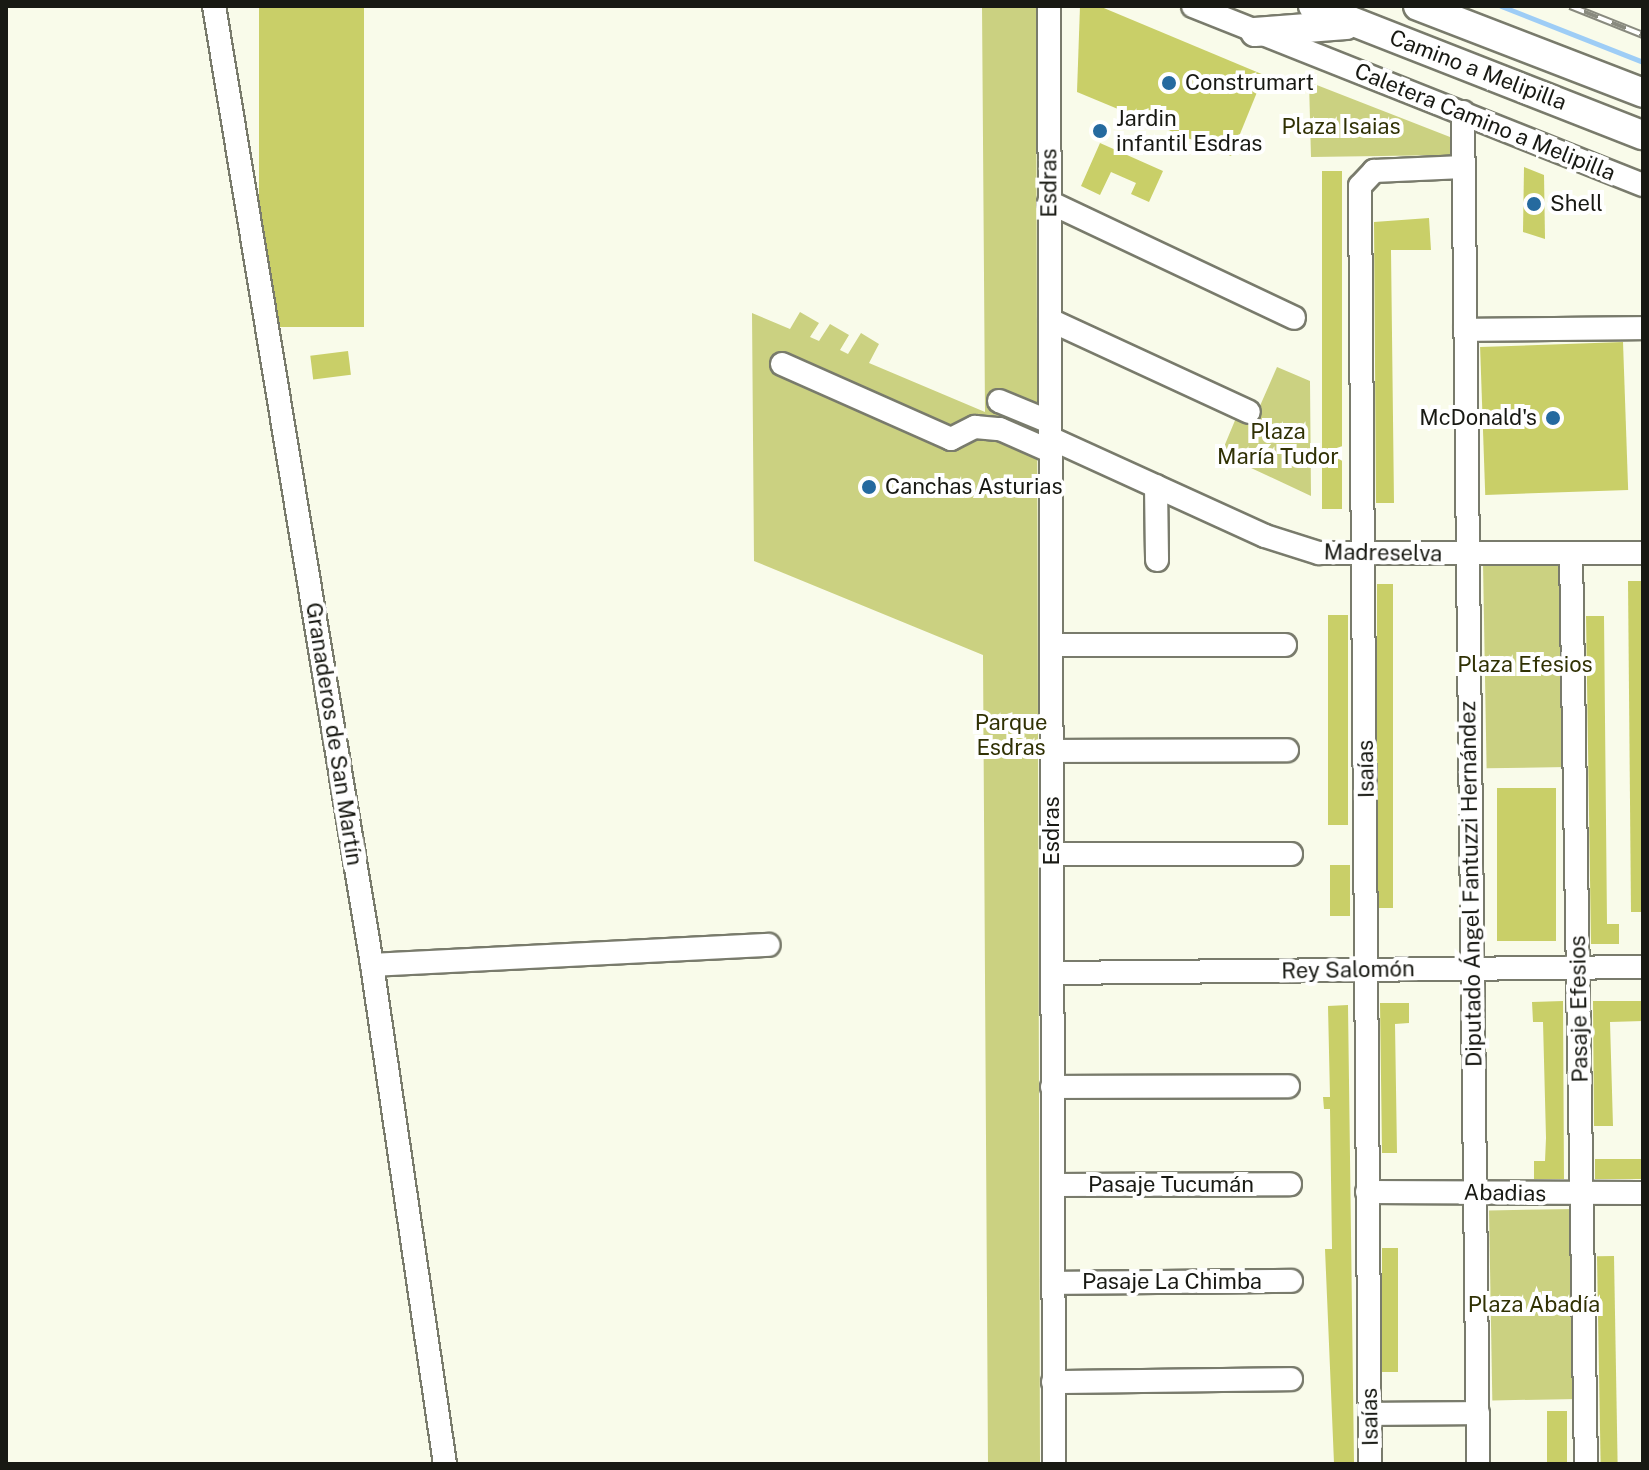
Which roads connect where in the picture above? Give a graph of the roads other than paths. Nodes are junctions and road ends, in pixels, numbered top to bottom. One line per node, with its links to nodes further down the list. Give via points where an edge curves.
1 (214, 6): 35 (street, Granaderos de San Martín)
2 (1049, 6): 13 (street, Esdras)
3 (1193, 6): 7 (street, Caletera Camino a Melipilla)
4 (1313, 6): 6 (main road, Camino a Melipilla)
5 (1418, 6): 8 (main road, Camino a Melipilla)
6 (1363, 25): 7 (main road); 10 (main road, Camino a Melipilla)
7 (1255, 32): 9 (street, Caletera Camino a Melipilla)
8 (1643, 93)
9 (1463, 112): 11 (street, Diputado Ángel Fantuzzi Hernández); 12 (street, Caletera Camino a Melipilla)
10 (1643, 135)
11 (1463, 167): 17 (street, Diputado Ángel Fantuzzi Hernández); 26 (street, Isaías, via 1374,171 1361,180)
12 (1643, 185)
13 (1049, 202): 14 (street); 15 (street, Esdras)
14 (1294, 318)
15 (1050, 320): 20 (street); 21 (street, Esdras)
16 (1643, 328): 17 (street)
17 (1465, 330): 25 (street, Diputado Ángel Fantuzzi Hernández)
18 (782, 364): 21 (street, Madreselva, via 951,439 975,427)
19 (999, 401): 21 (street, Madreselva)
20 (1249, 412)
21 (1050, 437): 22 (street, Madreselva); 28 (street, Esdras)
22 (1156, 486): 26 (street, Madreselva, via 1280,542); 27 (street)
23 (1571, 553): 24 (street, Madreselva); 25 (street, Madreselva); 36 (street, Pasaje Efesios)
24 (1643, 553)
25 (1468, 554): 26 (street, Madreselva); 38 (street, Diputado Ángel Fantuzzi Hernández)
26 (1364, 556): 39 (street, Isaías)
27 (1157, 560)
28 (1051, 645): 29 (street); 31 (street, Esdras)
29 (1285, 645)
30 (1287, 750): 31 (street)
31 (1051, 751): 32 (street, Esdras)
32 (1052, 854): 33 (street); 40 (street, Esdras)
33 (1291, 854)
34 (768, 945): 35 (street)
35 (372, 965): 55 (street, Granaderos de San Martín)
36 (1579, 967): 37 (street, Rey Salomón); 38 (street, Rey Salomón); 46 (street, Pasaje Efesios)
37 (1643, 967)
38 (1473, 969): 39 (street, Rey Salomón); 48 (street, Diputado Ángel Fantuzzi Hernández)
39 (1366, 970): 40 (street, Rey Salomón); 45 (street, Isaías)
40 (1052, 973): 42 (street, Esdras)
41 (1288, 1086): 42 (street)
42 (1052, 1087): 44 (street, Esdras)
43 (1290, 1184): 44 (street, Pasaje Tucumán)
44 (1053, 1185): 50 (street, Esdras)
45 (1367, 1192): 48 (street, Abadias); 54 (street, Isaías)
46 (1582, 1193): 47 (street, Abadias); 48 (street, Abadias); 59 (street, Pasaje Efesios)
47 (1643, 1193)
48 (1475, 1195): 53 (street, Diputado Ángel Fantuzzi Hernández)
49 (1291, 1281): 50 (street, Pasaje La Chimba)
50 (1053, 1283): 52 (street, Esdras)
51 (1291, 1379): 52 (street)
52 (1053, 1382): 56 (street, Esdras)
53 (1478, 1413): 54 (street); 58 (street, Diputado Ángel Fantuzzi Hernández)
54 (1370, 1414): 57 (street, Isaías)
55 (445, 1464)
56 (1054, 1464)
57 (1370, 1464)
58 (1478, 1464)
59 (1586, 1464)

